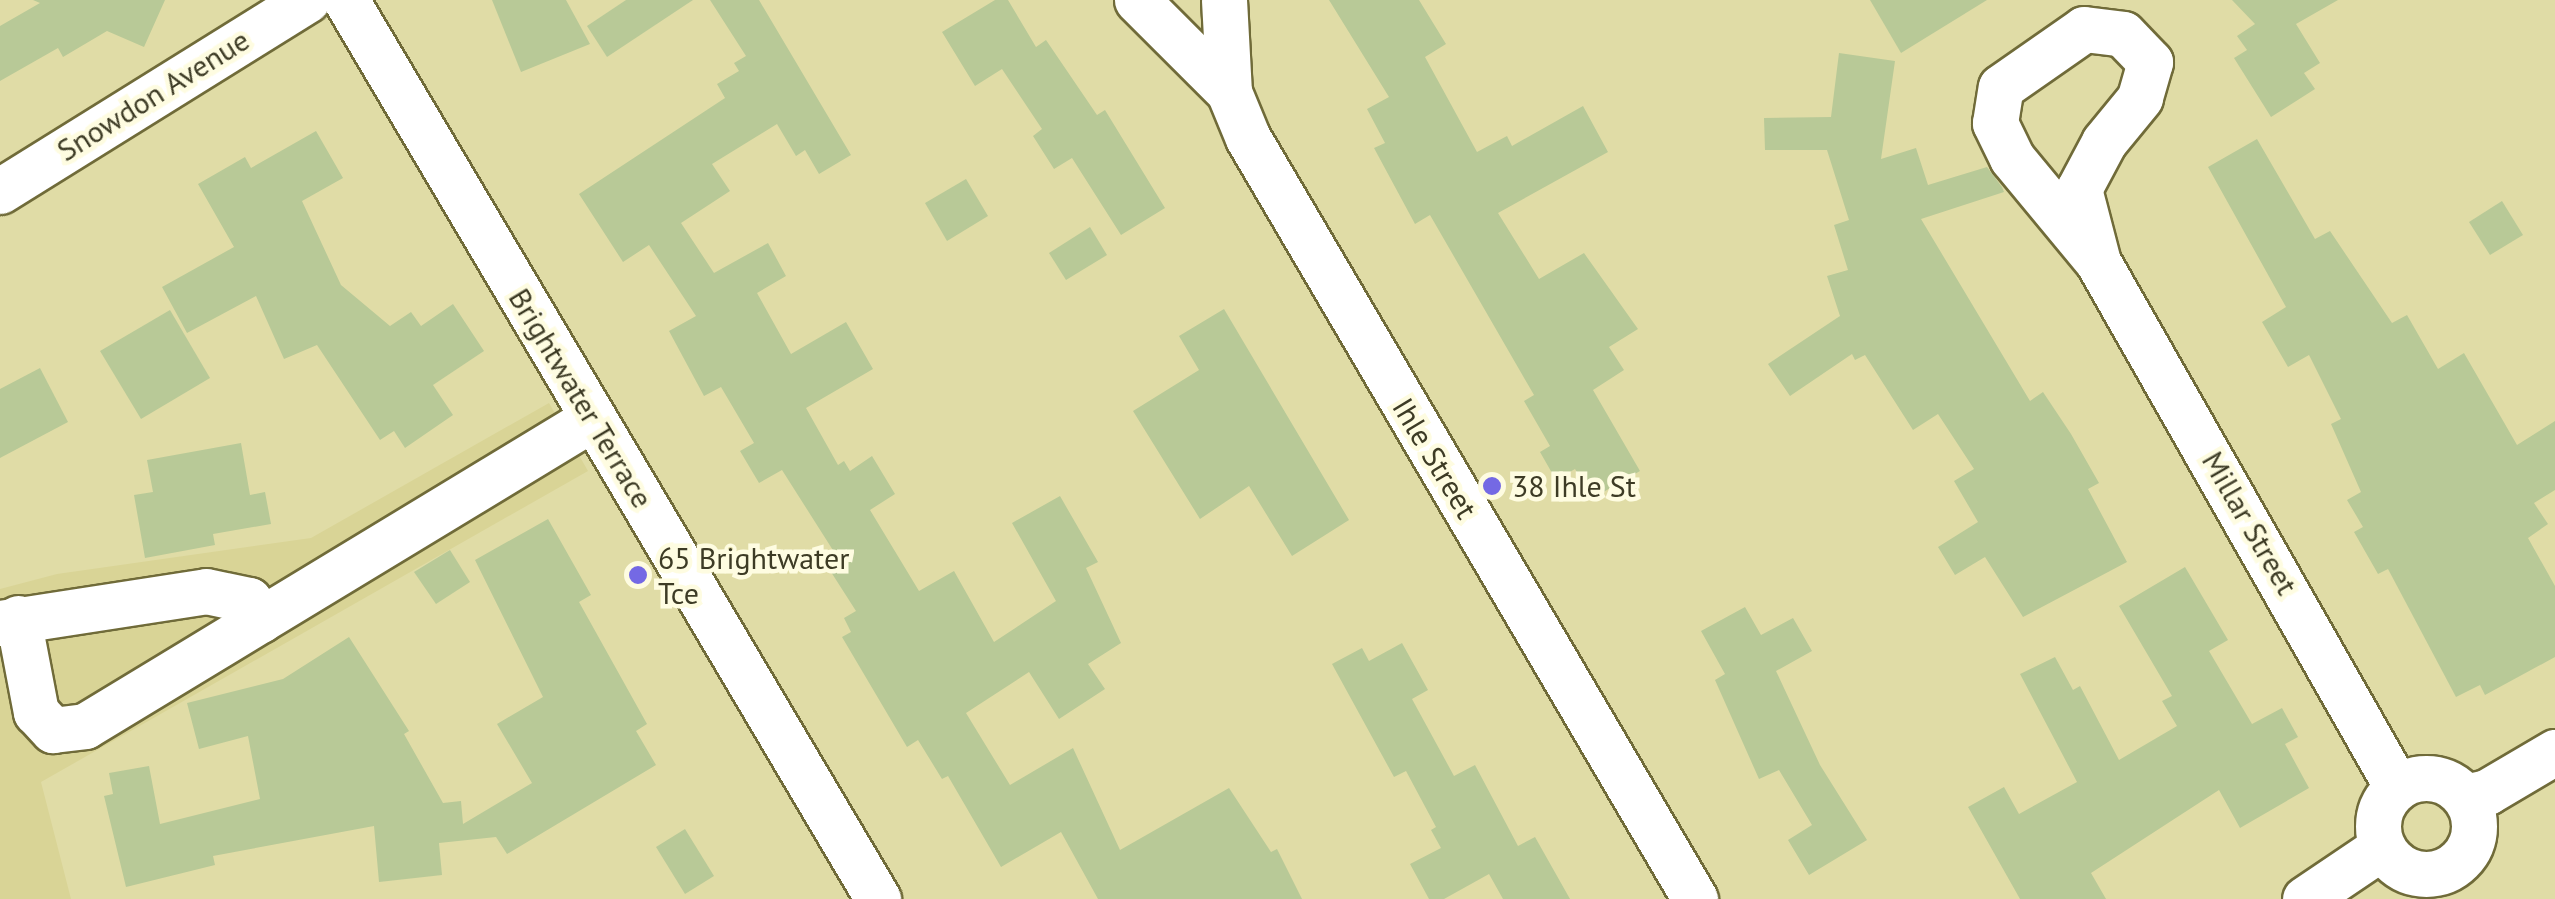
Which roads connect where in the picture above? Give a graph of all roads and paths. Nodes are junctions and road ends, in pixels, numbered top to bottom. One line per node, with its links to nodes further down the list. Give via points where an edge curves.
1 (307, 0): 6 (street, Snowdon Avenue)
2 (346, 0): 8 (street, Brightwater Terrace)
3 (1137, 0): 5 (street)
4 (1224, 0): 5 (street, Ihle Street)
5 (1228, 92): 17 (street, Ihle Street, via 1272,181)
6 (0, 190)
7 (2098, 262): 7 (street, Millar Street, via 2079,189 2104,142 2140,98 2150,62 2123,34 2084,29 2001,87 1995,123 2012,158); 12 (street, Millar Street)
8 (593, 418): 10 (street); 16 (street, Brightwater Terrace)
9 (9, 620): 10 (street, via 206,591 249,600); 10 (street, via 36,712 53,730 85,726)
10 (261, 620)
11 (2555, 752): 13 (street, via 2487,792)
12 (2397, 787): 13 (street, via 2440,780); 14 (street, via 2379,814)
13 (2465, 797): 15 (street, via 2474,827)
14 (2382, 847): 15 (street, via 2405,870); 18 (street)
15 (2461, 883)
16 (878, 899)
17 (1696, 899)
18 (2305, 899)

